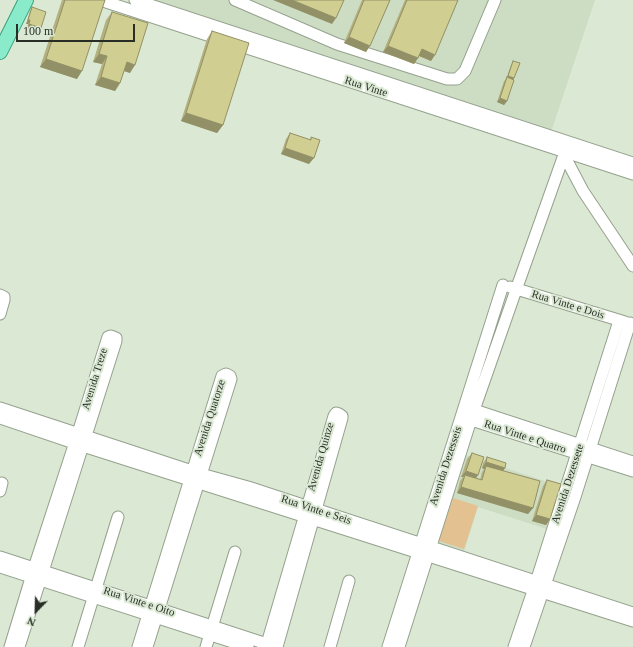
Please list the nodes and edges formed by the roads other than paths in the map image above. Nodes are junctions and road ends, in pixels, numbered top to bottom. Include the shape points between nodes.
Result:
1 (26, 0) edge
2 (100, 0) edge
3 (134, 0) edge
4 (235, 0) edge
5 (495, 0) edge
6 (0, 52) edge
7 (565, 153) junction
8 (633, 163) edge
9 (633, 174) edge
10 (633, 266) edge
11 (523, 272) junction
12 (503, 285) junction
13 (516, 290) junction
14 (0, 295) edge
15 (0, 314) edge
16 (627, 323) edge
17 (0, 408) edge
18 (468, 414) junction
19 (0, 418) edge
20 (210, 431) dead end
21 (81, 440) junction
22 (584, 451) junction
23 (633, 462) edge
24 (633, 471) edge
25 (196, 477) junction
26 (310, 513) junction
27 (118, 517) dead end
28 (424, 550) junction
29 (235, 552) dead end
30 (0, 557) edge
31 (0, 567) edge
32 (37, 574) junction
33 (349, 581) dead end
34 (540, 587) junction
35 (95, 593) junction
36 (154, 612) junction
37 (633, 613) edge
38 (633, 621) edge
39 (211, 630) junction
40 (273, 646) edge
41 (10, 647) edge
42 (19, 647) edge
43 (78, 647) edge
44 (138, 647) edge
45 (147, 647) edge
46 (206, 647) edge
47 (248, 647) edge
48 (330, 647) edge
49 (388, 647) edge
50 (399, 647) edge
51 (514, 647) edge
52 (524, 647) edge

1 - 6 main road
2 - 7 street, Rua Vinte
3 - 8 street, Rua Vinte
4 - 5 street via 337,44 447,79 456,79 465,71
7 - 9 street, Rua Vinte
7 - 10 street via 583,191
7 - 11 street, Avenida Dezesseis
11 - 12 street
11 - 13 street, Avenida Dezesseis
12 - 13 street, Rua Vinte e Dois
12 - 18 street, Avenida Dezesseis
13 - 16 street, Rua Vinte e Dois
13 - 18 street, Avenida Dezesseis
14 - 15 street via 4,300
16 - 22 street, Avenida Dezessete
17 - 21 street, Rua Vinte e Seis
18 - 22 street, Rua Vinte e Quatro
18 - 28 street, Avenida Dezesseis
19 - 21 street, Rua Vinte e Seis
20 - 25 street, Avenida Quatorze
21 - 21 street, Avenida Treze via 116,341 113,336 108,337
21 - 25 street, Rua Vinte e Seis
21 - 32 street, Avenida Treze
22 - 23 street, Rua Vinte e Quatro
22 - 24 street, Rua Vinte e Quatro
22 - 34 street, Avenida Dezessete
25 - 26 street, Rua Vinte e Seis
25 - 36 street, Avenida Quatorze
26 - 26 street, Avenida Quinze via 342,418 336,413 334,416
26 - 28 street, Rua Vinte e Seis
26 - 40 street, Avenida Quinze
27 - 35 street
28 - 34 street, Rua Vinte e Seis
28 - 49 street, Avenida Dezesseis
28 - 50 street, Avenida Dezesseis
29 - 39 street
30 - 32 street, Rua Vinte e Oito
31 - 32 street, Rua Vinte e Oito
32 - 35 street, Rua Vinte e Oito
32 - 41 street, Avenida Treze
32 - 42 street, Avenida Treze
33 - 48 street
34 - 37 street, Rua Vinte e Seis
34 - 38 street, Rua Vinte e Seis
34 - 51 street, Avenida Dezessete
34 - 52 street, Avenida Dezessete
35 - 36 street, Rua Vinte e Oito
35 - 43 street
36 - 39 street, Rua Vinte e Oito
36 - 44 street, Avenida Quatorze
36 - 45 street, Avenida Quatorze
39 - 40 street, Rua Vinte e Oito
39 - 46 street
39 - 47 street, Rua Vinte e Oito

